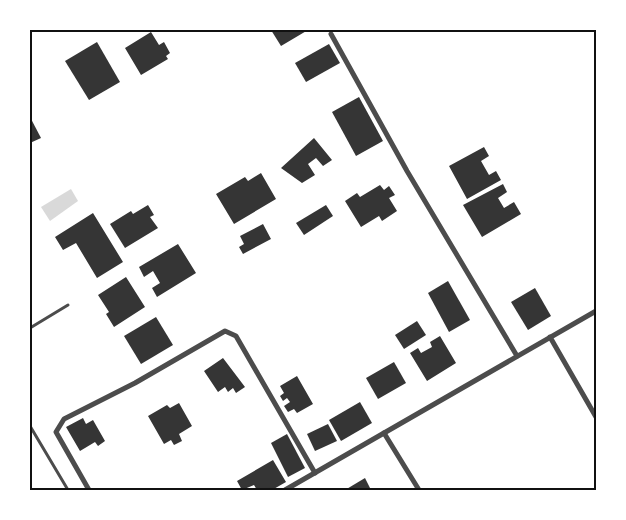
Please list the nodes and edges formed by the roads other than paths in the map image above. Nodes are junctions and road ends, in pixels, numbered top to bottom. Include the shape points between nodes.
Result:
1 (331, 34) dead end
2 (68, 305) dead end
3 (596, 311) edge
4 (30, 328) edge
5 (550, 337) junction
6 (517, 356) junction
7 (596, 418) edge
8 (30, 426) edge
9 (384, 433) junction
10 (315, 473) junction
11 (68, 490) edge
12 (89, 490) edge
13 (286, 490) edge
14 (419, 490) edge

1 - 6 street via 407,171
2 - 4 lane
3 - 5 street
5 - 6 street
5 - 7 street
6 - 9 street
8 - 11 lane
9 - 10 street
9 - 14 street
10 - 12 street via 236,336 225,331 64,419 56,432
10 - 13 street

